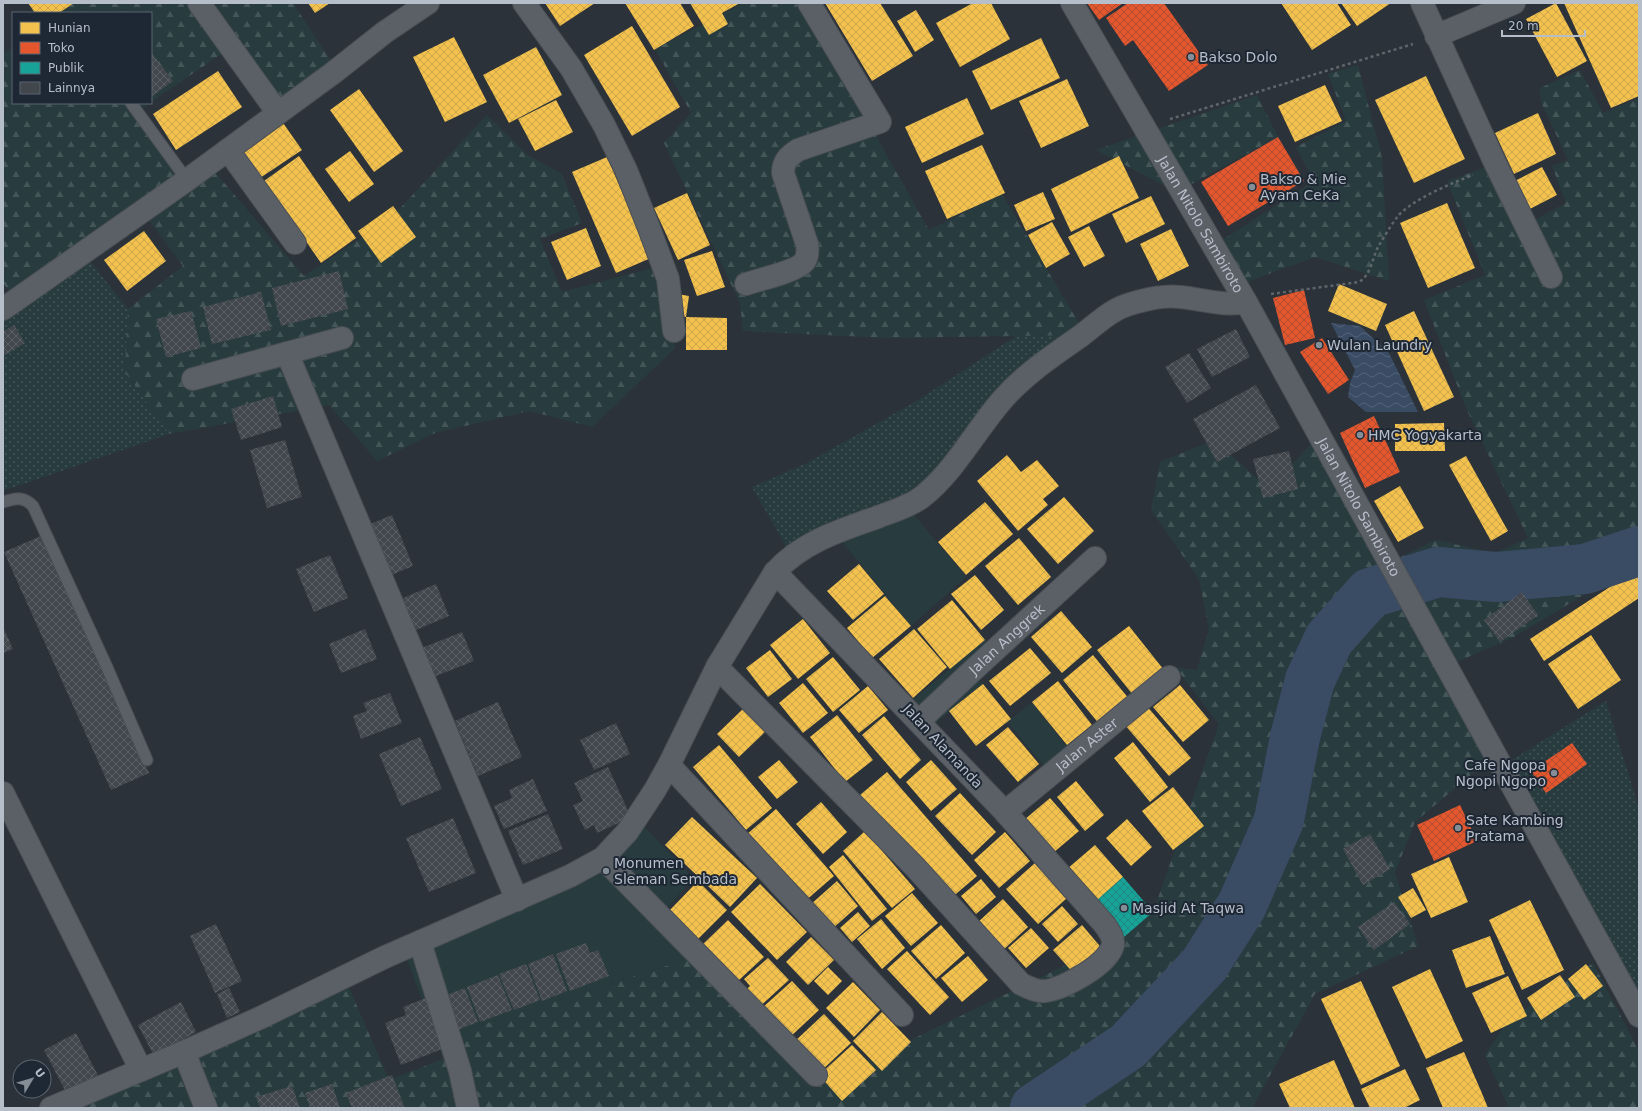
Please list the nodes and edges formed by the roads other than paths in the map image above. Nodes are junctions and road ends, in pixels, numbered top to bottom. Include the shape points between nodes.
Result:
1 (199, 3) edge
2 (428, 3) edge
3 (524, 3) edge
4 (809, 3) edge
5 (1072, 3) edge
6 (1422, 3) edge
7 (1514, 3) edge
8 (1436, 36) junction
9 (132, 104) edge
10 (278, 113) junction
11 (228, 150) junction
12 (187, 180) junction
13 (295, 243) dead end
14 (1551, 276) dead end
15 (746, 284) dead end
16 (1246, 302) junction
17 (3, 309) edge
18 (674, 331) dead end
19 (342, 338) dead end
20 (287, 353) junction
21 (193, 379) dead end
22 (3, 502) edge
23 (1095, 558) dead end
24 (775, 572) junction
25 (717, 667) junction
26 (1169, 677) dead end
27 (920, 722) junction
28 (147, 760) dead end
29 (669, 766) junction
30 (3, 793) edge
31 (1005, 812) junction
32 (603, 858) junction
33 (517, 900) junction
34 (420, 942) junction
35 (902, 1015) dead end
36 (1639, 1016) edge
37 (184, 1052) junction
38 (141, 1070) junction
39 (816, 1075) dead end
40 (51, 1108) edge
41 (206, 1108) edge
42 (468, 1108) edge

1 - 10 street
2 - 10 street via 385,32
3 - 18 street via 571,68 626,170 668,279
4 - 15 street via 880,122 798,150 787,158 783,173 807,244 807,257 801,265 792,269
5 - 16 street, Jalan Nitolo Sambiroto
6 - 8 street
7 - 8 street
8 - 14 street
9 - 12 lane
10 - 11 street
11 - 12 street
11 - 13 street
12 - 17 street
16 - 24 street via 1237,304 1167,296 1136,302 1110,312 1015,387 943,476 921,497 896,511 813,543 790,558
16 - 36 street, Jalan Nitolo Sambiroto
19 - 20 street
20 - 21 street
20 - 33 street
22 - 28 lane via 22,498 33,506
23 - 27 street, Jalan Anggrek via 970,672
24 - 25 street
24 - 27 street, Jalan Alamanda
25 - 29 street
25 - 31 street, Jalan Alamanda via 916,868 1021,984 1044,991 1086,973 1107,955 1113,940 1105,925
26 - 31 street, Jalan Aster
27 - 31 street, Jalan Alamanda
29 - 32 street via 638,816
29 - 35 street
30 - 38 street
32 - 33 street
32 - 39 street
33 - 34 street
34 - 37 street
34 - 42 street via 460,1071
37 - 38 street
37 - 41 street
38 - 40 street

